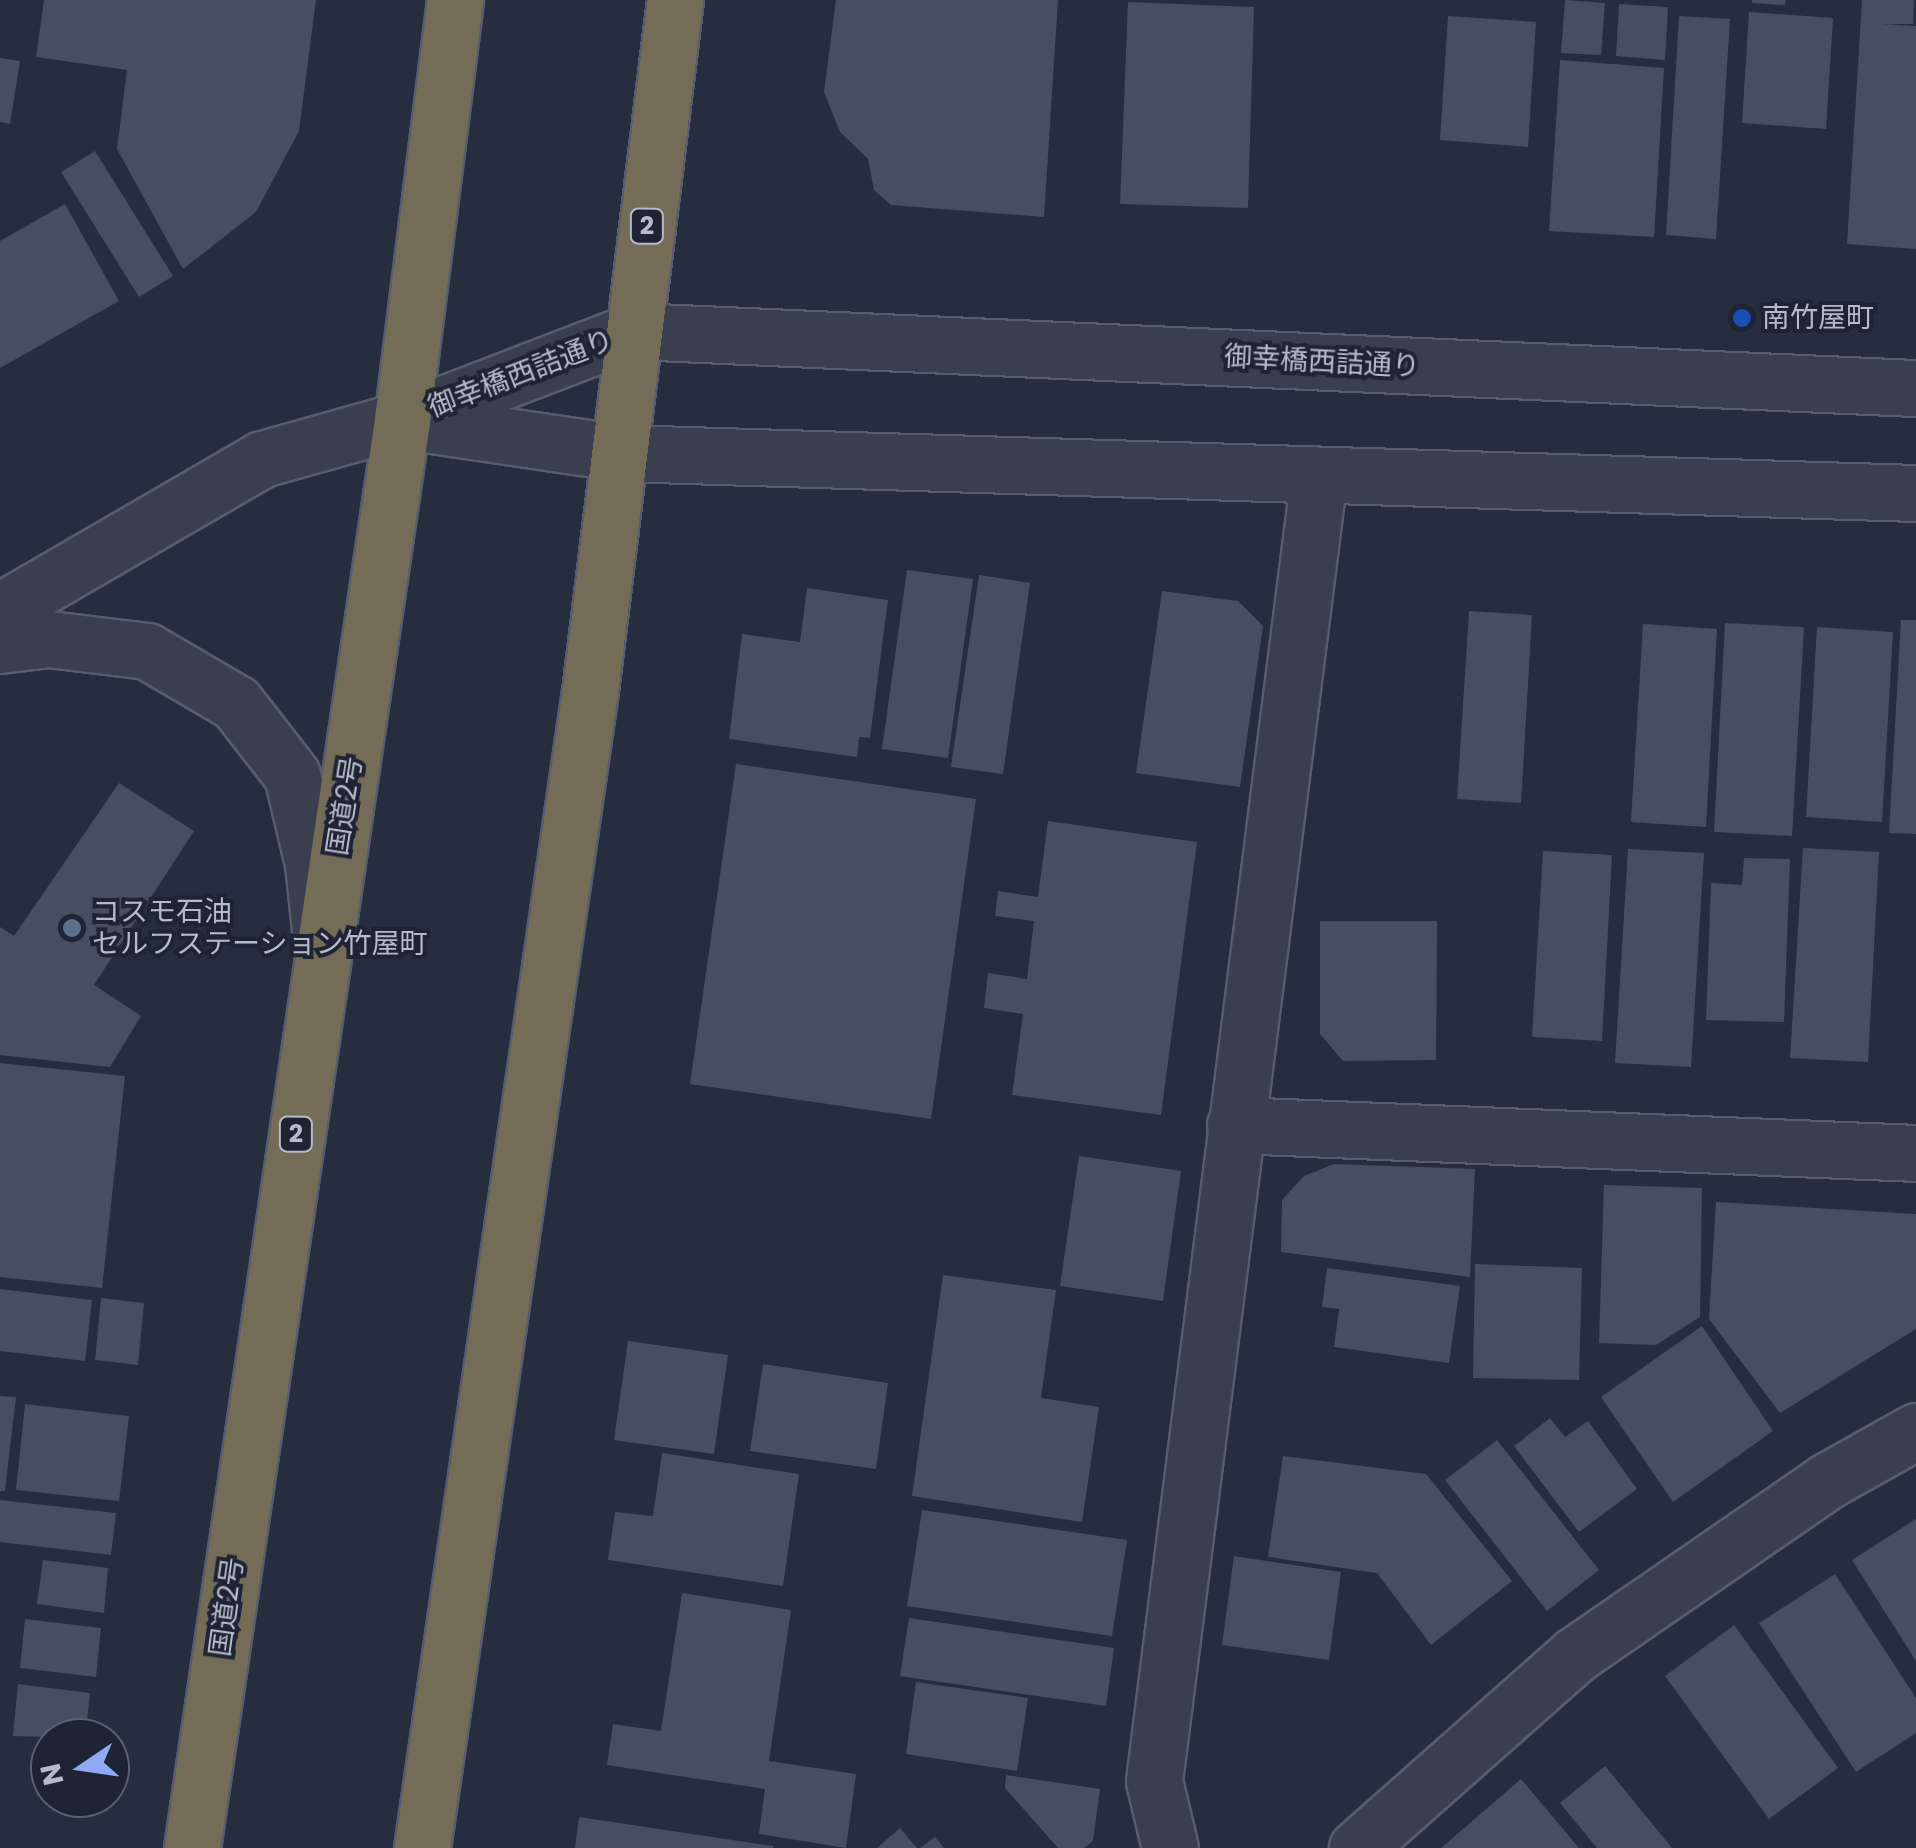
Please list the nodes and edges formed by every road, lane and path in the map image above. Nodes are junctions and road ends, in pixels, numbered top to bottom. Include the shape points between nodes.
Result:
1 (455, 0) edge
2 (675, 0) edge
3 (634, 330) junction
4 (1916, 388) edge
5 (402, 420) junction
6 (622, 453) junction
7 (1319, 474) junction
8 (1916, 492) edge
9 (0, 610) edge
10 (0, 644) edge
11 (322, 957) junction
12 (1235, 1125) junction
13 (1916, 1153) edge
14 (1916, 1431) edge
15 (192, 1848) edge
16 (422, 1848) edge
17 (1170, 1848) edge
18 (1357, 1848) edge

1 - 5 highway, 国道2号 / 2
2 - 3 highway, 2
3 - 4 street, 御幸橋西詰通り
3 - 5 street, 御幸橋西詰通り
3 - 6 highway, 2
5 - 6 street, 御幸橋西詰通り
5 - 9 street via 262,459
5 - 11 highway, 国道2号 / 2
6 - 7 street, 御幸橋西詰通り
6 - 16 highway, 2
7 - 8 street, 御幸橋西詰通り
7 - 12 street
10 - 11 street via 49,639 147,652 236,703 292,774 313,864
11 - 15 highway, 国道2号 / 2
12 - 13 street
12 - 17 street via 1154,1782
14 - 18 street via 1827,1481 1575,1655

